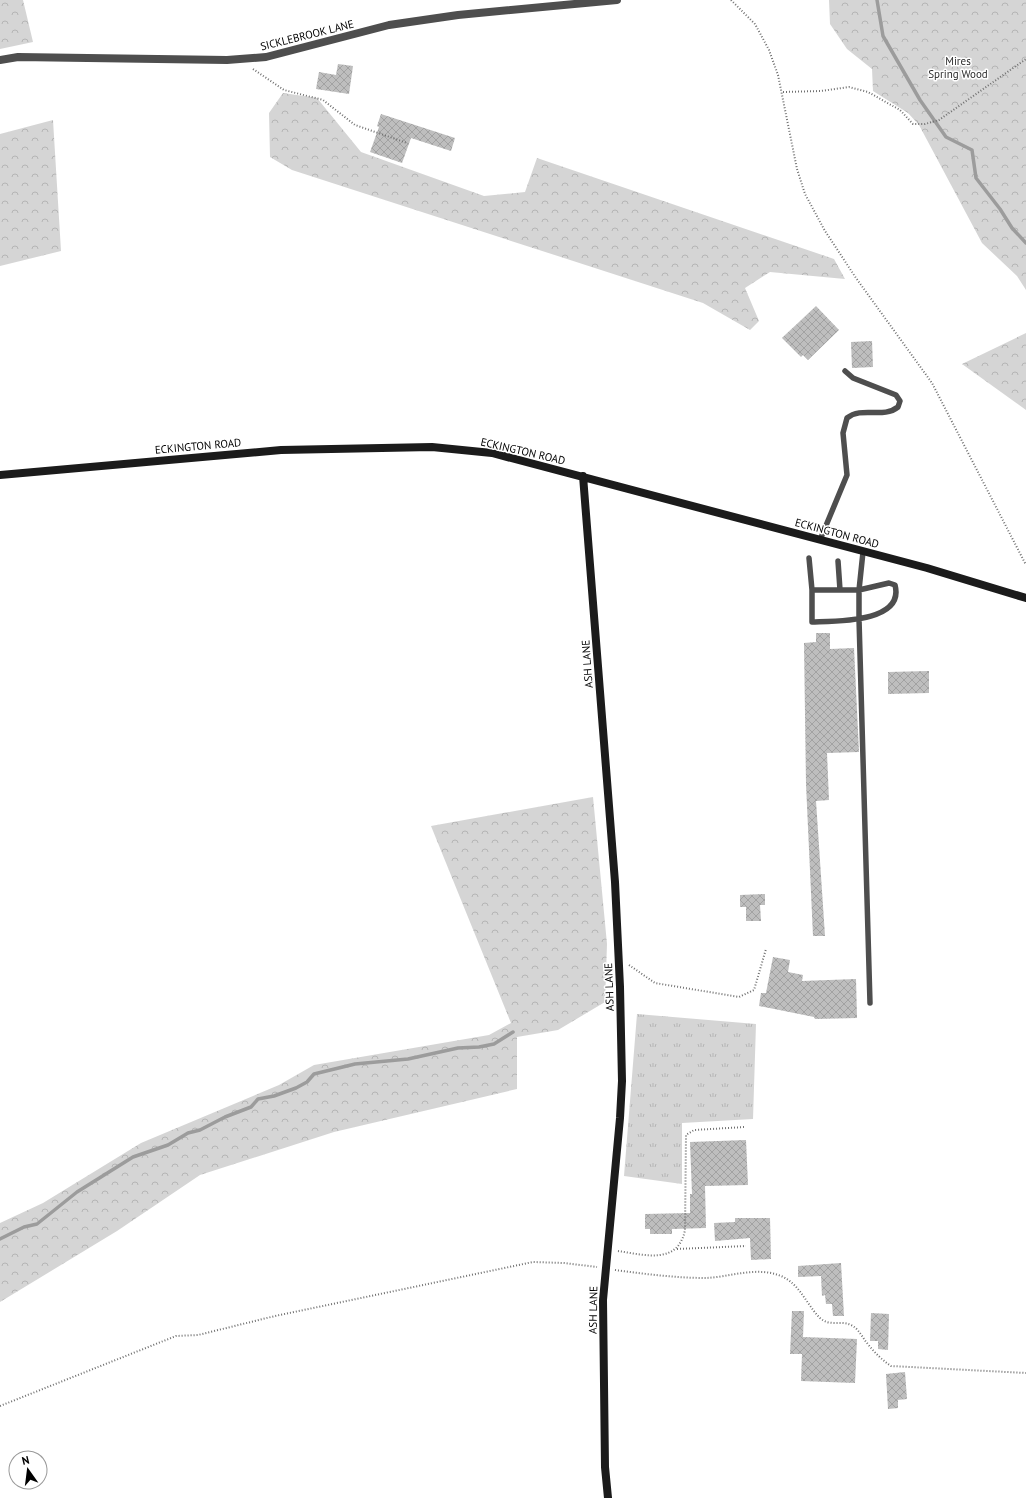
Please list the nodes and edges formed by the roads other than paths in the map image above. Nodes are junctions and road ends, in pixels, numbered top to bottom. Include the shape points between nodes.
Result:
1 (617, 0) edge
2 (0, 60) edge
3 (845, 370) dead end
4 (0, 475) edge
5 (583, 476) junction
6 (820, 540) junction
7 (864, 552) junction
8 (809, 558) dead end
9 (838, 561) dead end
10 (812, 590) junction
11 (840, 590) junction
12 (859, 590) junction
13 (1026, 598) edge
14 (859, 619) junction
15 (870, 1003) dead end
16 (608, 1498) edge

1 - 2 street, SICKLEBROOK LANE via 418,20 389,25 266,57 238,60 18,57
3 - 6 lane via 853,378 896,395 900,400 898,406 887,413 863,411 847,418 843,433 847,475
4 - 5 main road, ECKINGTON ROAD via 281,450 432,447 492,452
5 - 6 main road, ECKINGTON ROAD
5 - 16 main road, ASH LANE via 620,959 622,1081 603,1300 604,1467
6 - 7 main road, ECKINGTON ROAD
7 - 12 lane
7 - 13 main road, ECKINGTON ROAD
8 - 10 lane
9 - 11 lane
10 - 11 lane
10 - 14 lane via 812,622
11 - 12 lane
12 - 14 lane
12 - 14 lane via 889,583 895,585 896,590 895,598 887,608
14 - 15 lane

